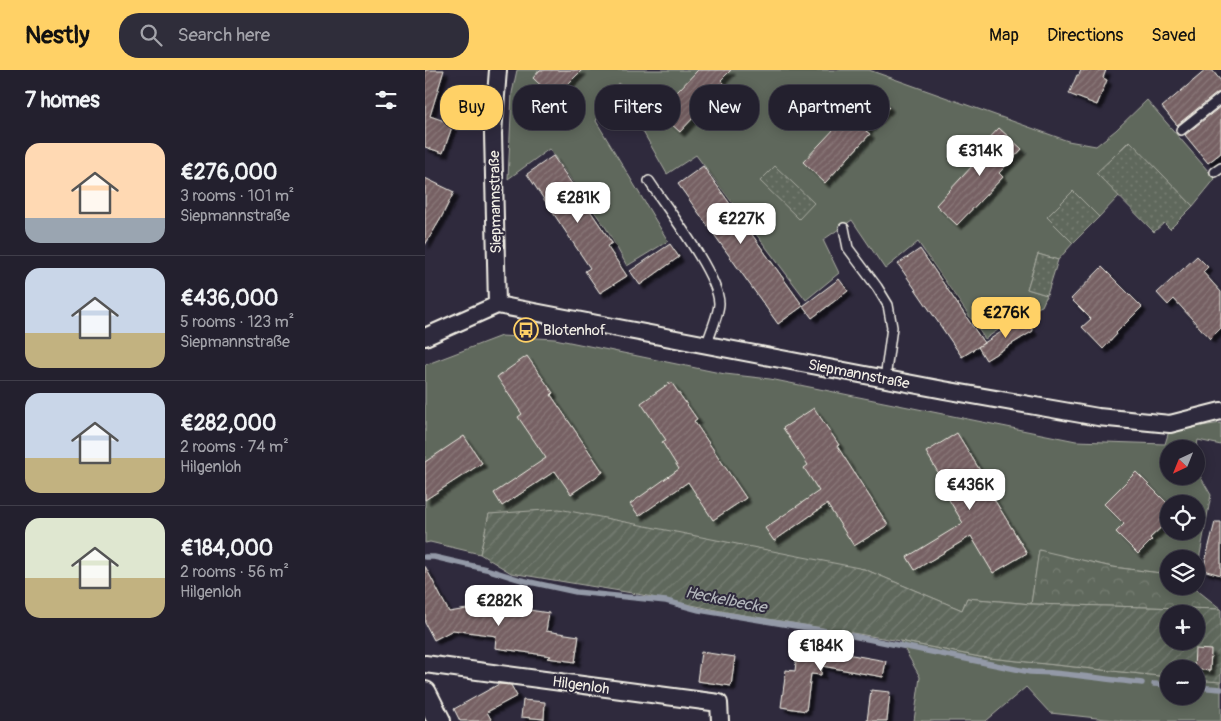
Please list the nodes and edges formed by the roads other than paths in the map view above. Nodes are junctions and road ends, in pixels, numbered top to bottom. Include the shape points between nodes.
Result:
1 (498, 70) edge
2 (1221, 98) edge
3 (1181, 130) dead end
4 (649, 181) dead end
5 (844, 228) dead end
6 (497, 305) junction
7 (425, 337) edge
8 (707, 344) junction
9 (885, 379) junction
10 (1221, 411) edge
11 (425, 664) edge
12 (425, 693) edge
13 (439, 721) edge
14 (721, 721) edge

1 - 6 street, Siepmannstraße via 493,133
2 - 3 lane
4 - 8 lane via 703,261 715,288 719,304
5 - 9 lane via 848,248 888,305 892,327
6 - 7 street
6 - 8 street, Siepmannstraße
8 - 9 street, Siepmannstraße
9 - 10 street, Siepmannstraße via 1091,416 1170,424
11 - 14 street, Hilgenloh via 719,703
12 - 13 main road

